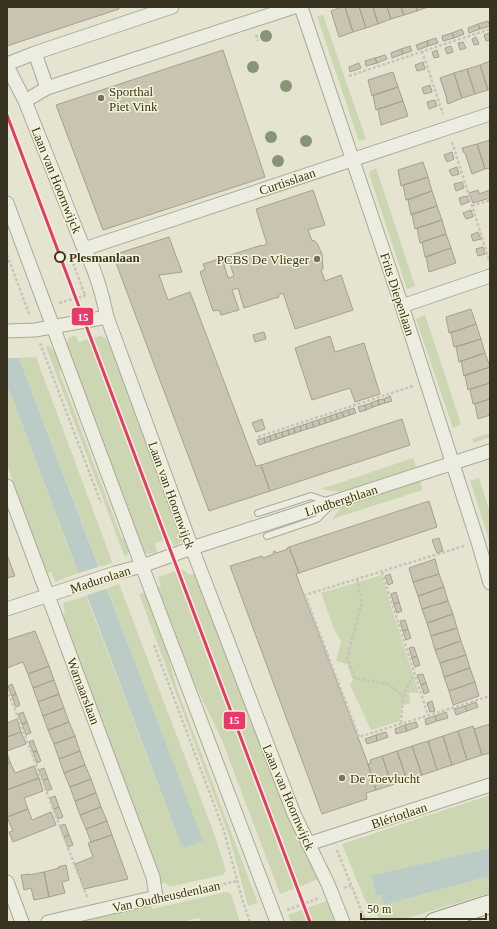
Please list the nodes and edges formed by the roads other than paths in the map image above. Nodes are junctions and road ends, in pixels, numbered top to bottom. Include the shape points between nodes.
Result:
1 (172, 7) edge
2 (294, 7) edge
3 (301, 7) edge
4 (35, 53) junction
5 (7, 65) edge
6 (47, 88) junction
7 (26, 101) junction
8 (490, 114) edge
9 (353, 159) junction
10 (7, 203) edge
11 (84, 249) junction
12 (490, 276) edge
13 (402, 306) junction
14 (107, 317) junction
15 (54, 327) junction
16 (7, 331) edge
17 (490, 451) edge
18 (453, 464) junction
19 (7, 486) edge
20 (332, 503) junction
21 (258, 513) dead end
22 (267, 536) dead end
23 (192, 548) junction
24 (142, 566) junction
25 (490, 583) edge
26 (48, 596) junction
27 (7, 610) edge
28 (490, 785) edge
29 (308, 844) junction
30 (7, 882) edge
31 (156, 897) joint
32 (490, 904) edge
33 (276, 918) edge
34 (22, 922) edge
35 (48, 922) edge
36 (343, 922) edge
37 (434, 922) edge

1 - 4 street
2 - 6 street
3 - 9 street, Frits Diepenlaan
4 - 5 street
4 - 6 street
5 - 7 street, Laan van Hoornwijck
6 - 7 street
7 - 11 street, Laan van Hoornwijck
8 - 9 street, Curtisslaan
9 - 11 street, Curtisslaan
9 - 13 street, Frits Diepenlaan
10 - 15 street
11 - 14 street, Laan van Hoornwijck via 92,263
12 - 13 street
13 - 18 street, Frits Diepenlaan
14 - 15 street
14 - 23 street, Laan van Hoornwijck
15 - 16 street
15 - 24 street
17 - 18 street, Lindberghlaan
18 - 20 street, Lindberghlaan
18 - 25 street, Frits Diepenlaan
19 - 26 street, Warnaarslaan
20 - 21 lane via 311,496
20 - 22 lane via 318,519
20 - 23 street, Lindberghlaan
23 - 24 street, Madurolaan
23 - 29 street, Laan van Hoornwijck via 294,814
24 - 26 street, Madurolaan
24 - 33 street
26 - 27 street, Madurolaan
26 - 31 street, Warnaarslaan via 153,877
28 - 29 street, Blériotlaan
29 - 36 street, Laan van Hoornwijck
30 - 34 street
31 - 35 street, Van Oudheusdenlaan
32 - 37 main road

